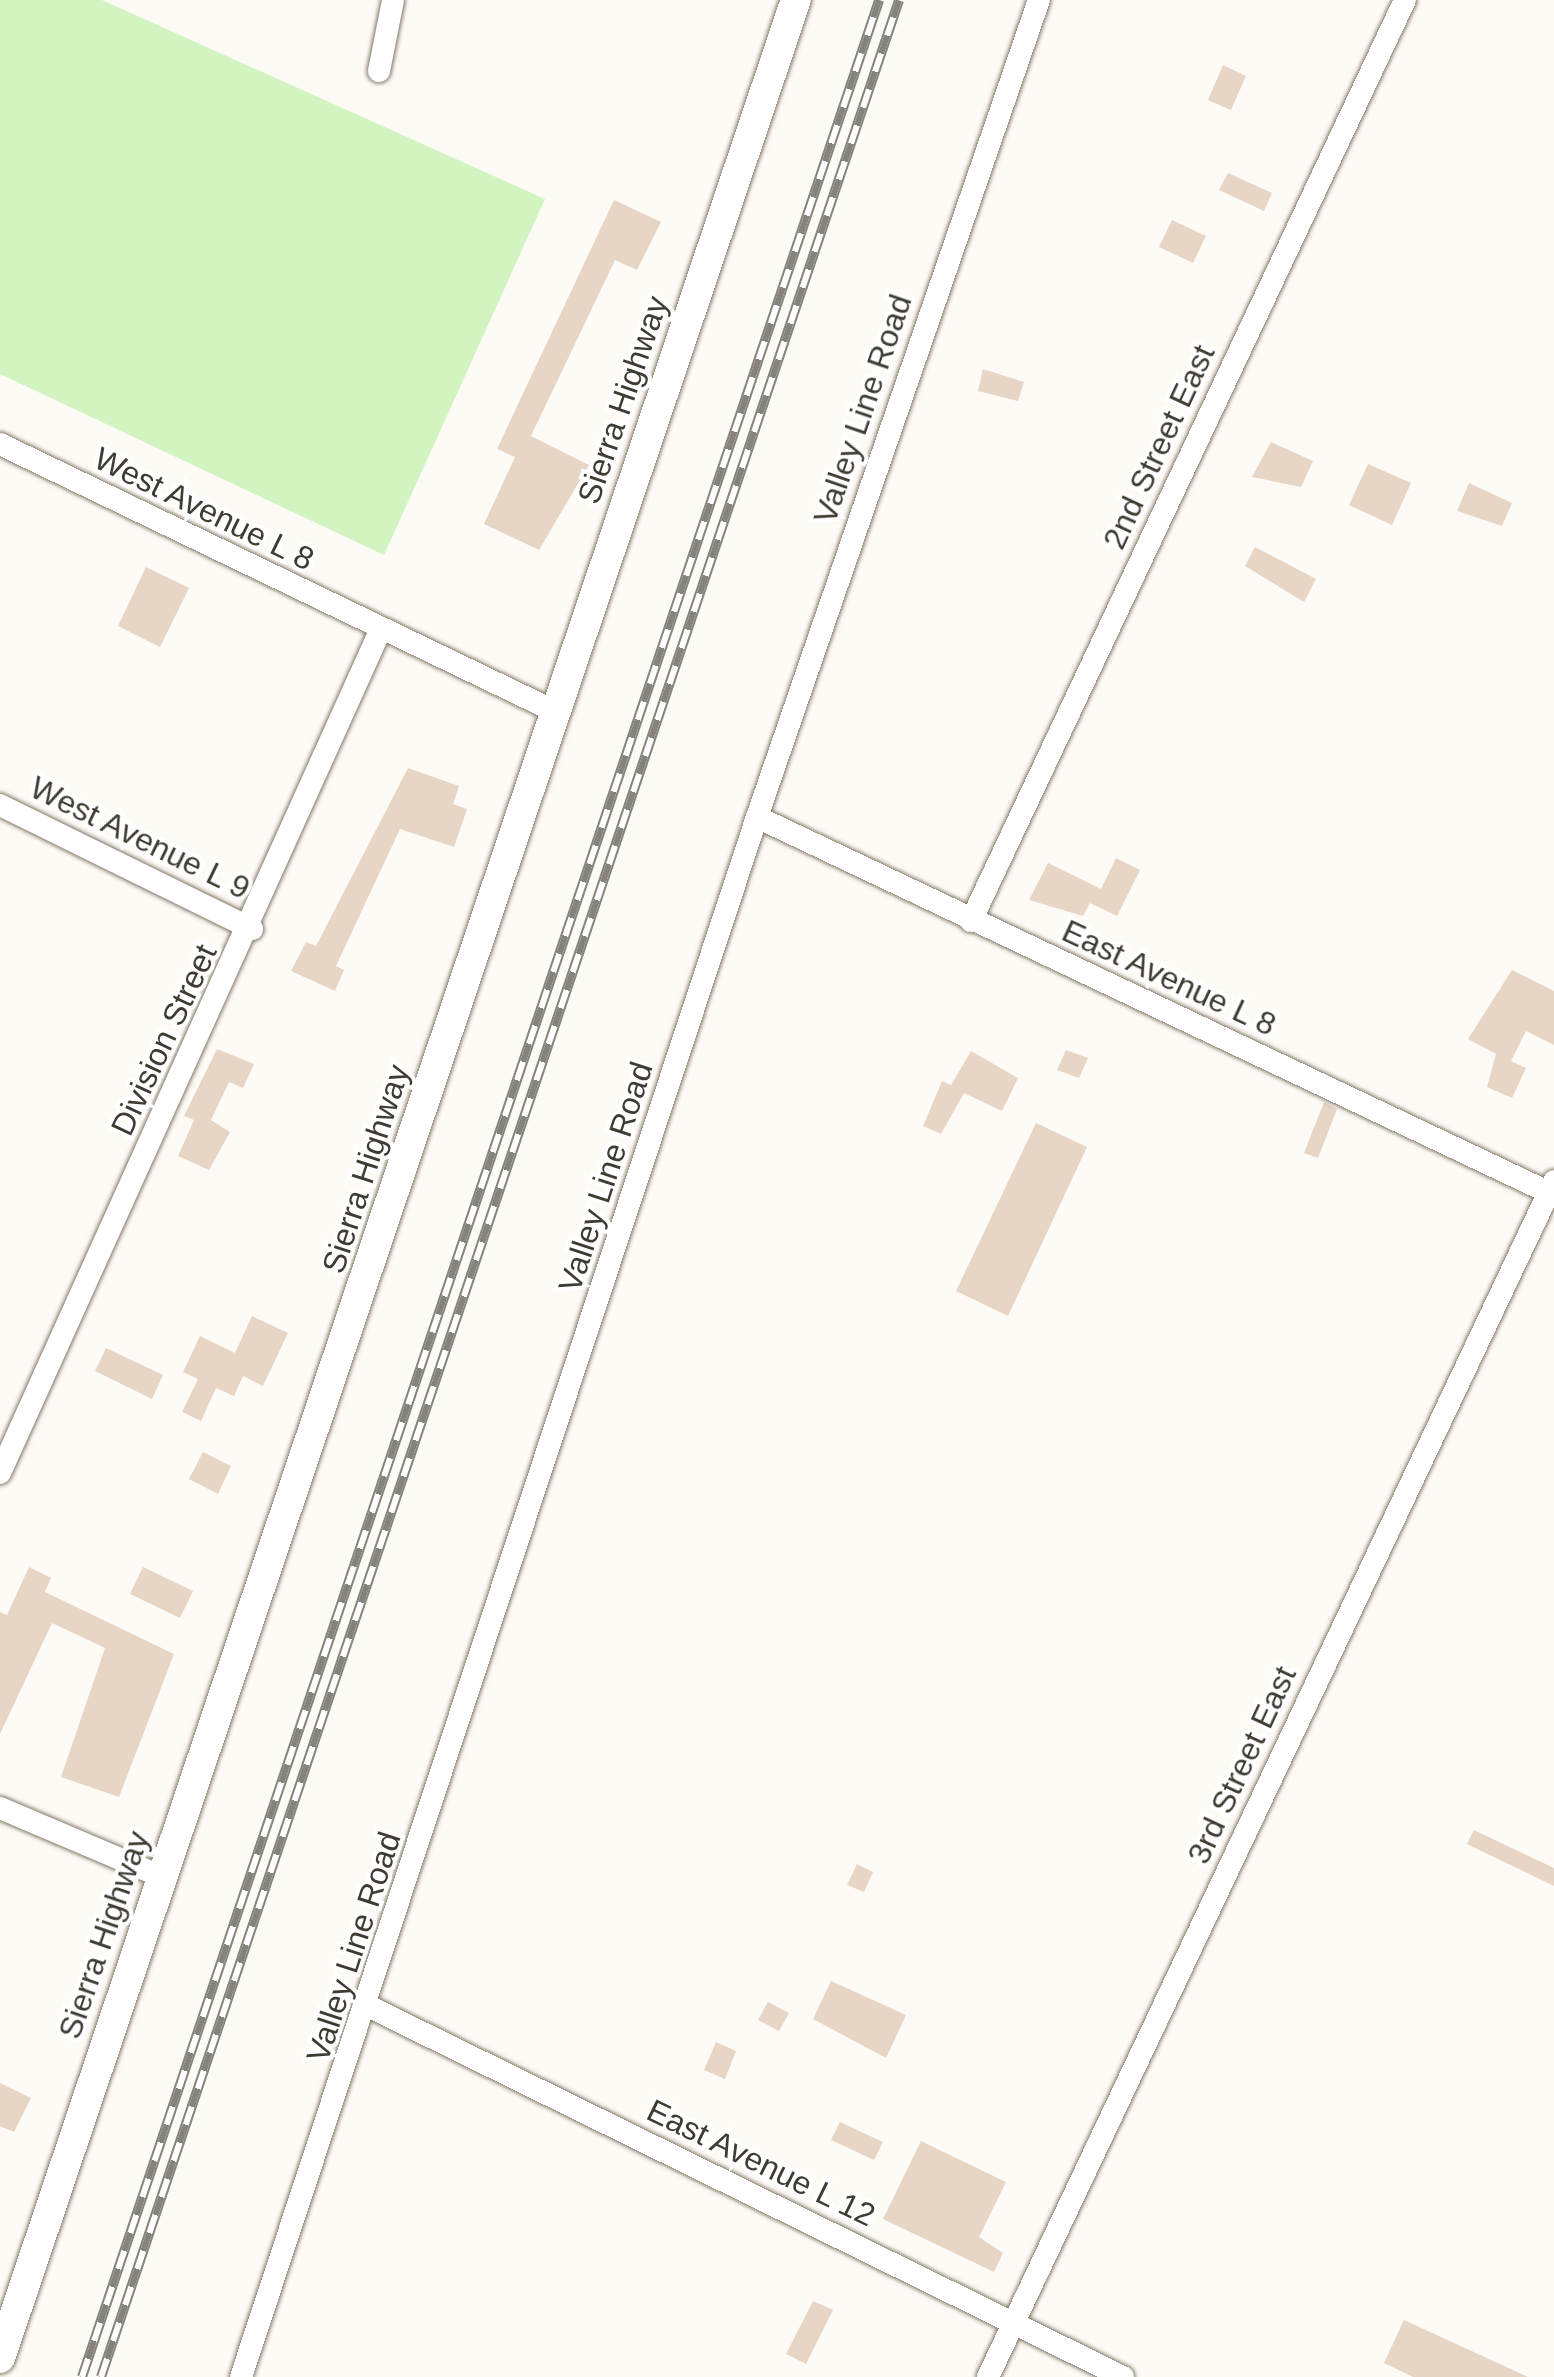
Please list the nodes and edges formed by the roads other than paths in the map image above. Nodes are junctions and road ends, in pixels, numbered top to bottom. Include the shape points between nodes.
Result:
1 (393, 0) edge
2 (796, 0) edge
3 (1039, 0) edge
4 (1404, 0) edge
5 (379, 72) dead end
6 (0, 444) edge
7 (380, 631) junction
8 (554, 711) junction
9 (0, 805) edge
10 (757, 817) junction
11 (971, 921) junction
12 (252, 928) junction
13 (1552, 1190) edge
14 (0, 1473) edge
15 (0, 1808) edge
16 (160, 1876) junction
17 (370, 2006) junction
18 (1013, 2324) junction
19 (0, 2358) edge
20 (241, 2377) edge
21 (988, 2377) edge
22 (1123, 2377) edge

1 - 5 street
2 - 8 main road, Sierra Highway
3 - 10 street, Valley Line Road
4 - 11 street, 2nd Street East
6 - 7 street, West Avenue L 8
7 - 8 street
7 - 12 street, Division Street
8 - 16 main road, Sierra Highway
9 - 12 street, West Avenue L 9
10 - 11 street, East Avenue L 8
10 - 17 street, Valley Line Road
11 - 13 street, East Avenue L 8
12 - 14 street, Division Street
13 - 18 street, 3rd Street East
15 - 16 street
16 - 19 main road, Sierra Highway
17 - 18 street, East Avenue L 12
17 - 20 street, Valley Line Road
18 - 21 street, 3rd Street East
18 - 22 street, East Avenue L 12

